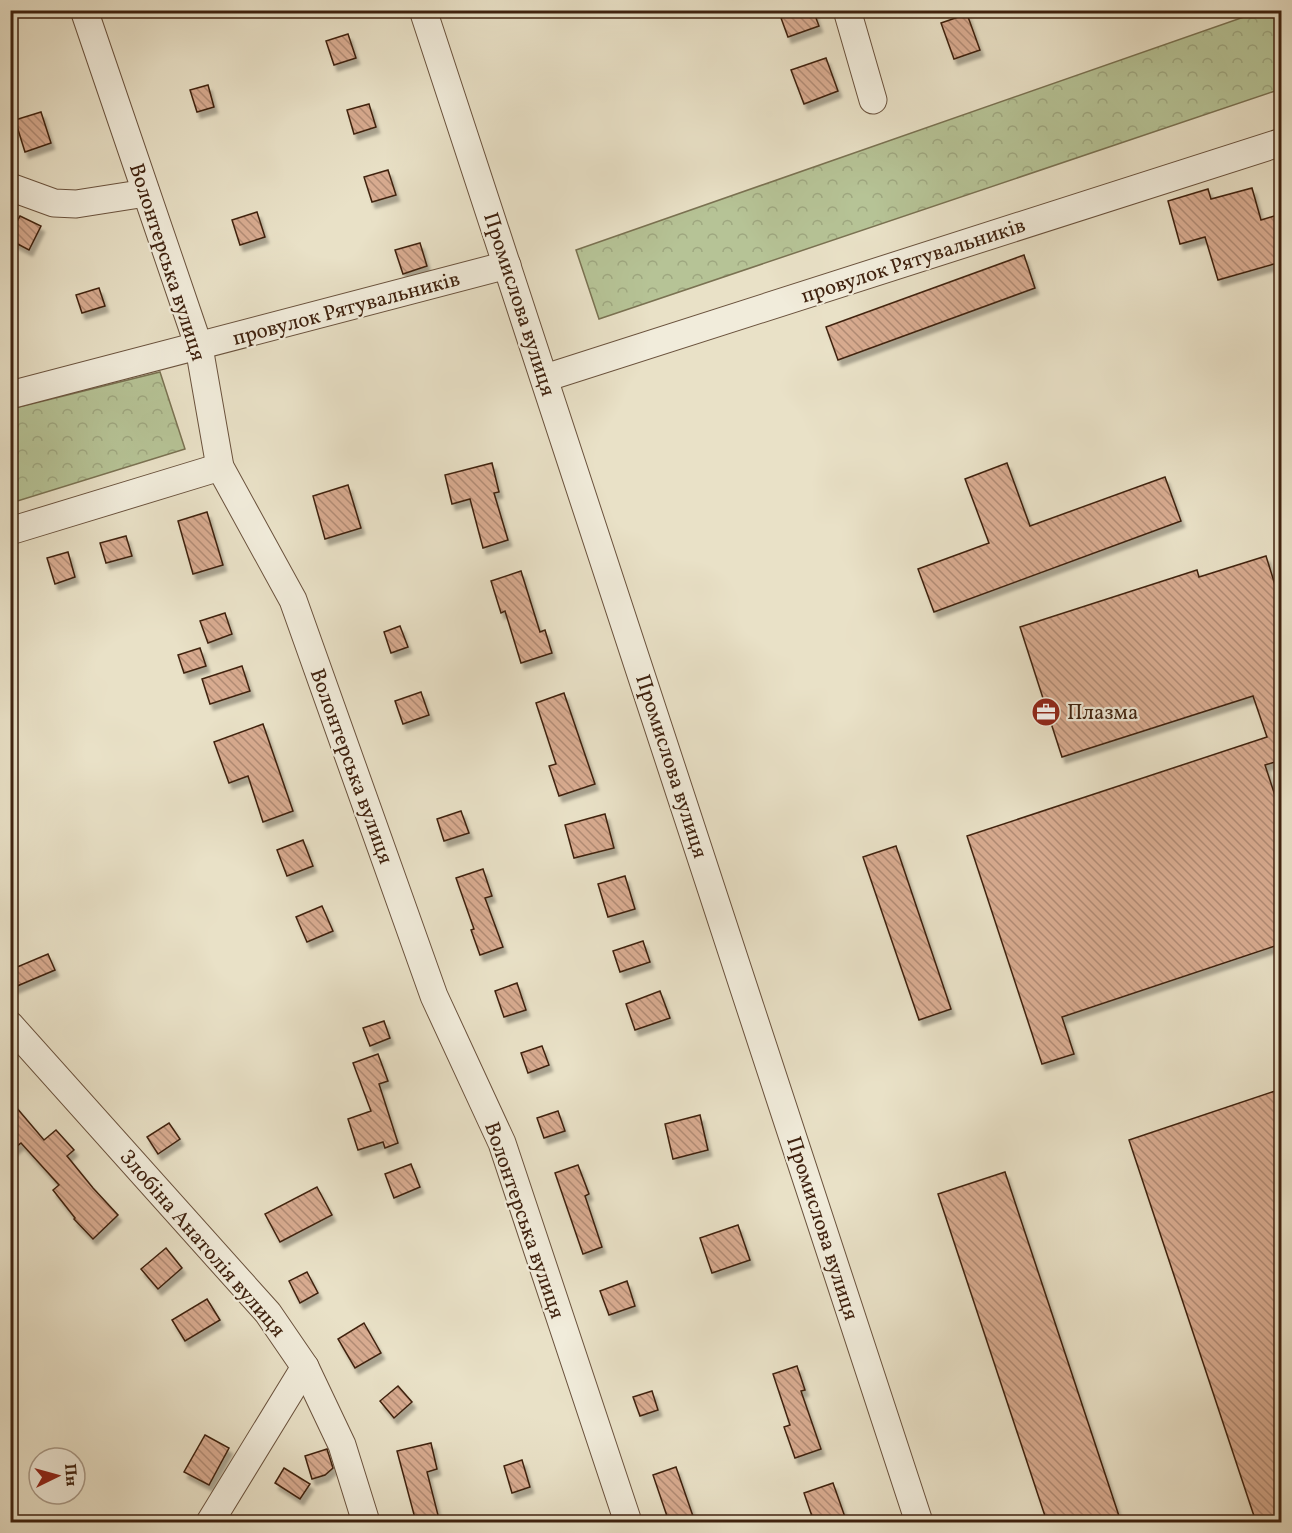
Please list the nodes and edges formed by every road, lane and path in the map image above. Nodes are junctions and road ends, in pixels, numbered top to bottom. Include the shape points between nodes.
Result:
1 (84, 10) edge
2 (423, 10) edge
3 (847, 10) edge
4 (873, 100) dead end
5 (1281, 142) edge
6 (10, 187) edge
7 (146, 193) junction
8 (507, 265) junction
9 (199, 347) junction
10 (545, 378) junction
11 (10, 395) edge
12 (220, 467) junction
13 (10, 531) edge
14 (10, 1024) edge
15 (305, 1367) junction
16 (210, 1522) edge
17 (366, 1522) edge
18 (628, 1522) edge
19 (918, 1522) edge

1 - 7 street, Волонтерська вулиця
2 - 8 street, Промислова вулиця
3 - 4 street
5 - 10 street, провулок Рятувальників
6 - 7 street via 54,203 76,204
7 - 9 street, Волонтерська вулиця
8 - 9 street, провулок Рятувальників
8 - 10 street, Промислова вулиця
9 - 11 street, провулок Рятувальників
9 - 12 street, Волонтерська вулиця
10 - 19 street, Промислова вулиця
12 - 13 street
12 - 18 street, Волонтерська вулиця via 293,600 434,996 502,1143
14 - 15 street, Злобіна Анатолія вулиця via 268,1313
15 - 16 street
15 - 17 street, Злобіна Анатолія вулиця via 342,1445

